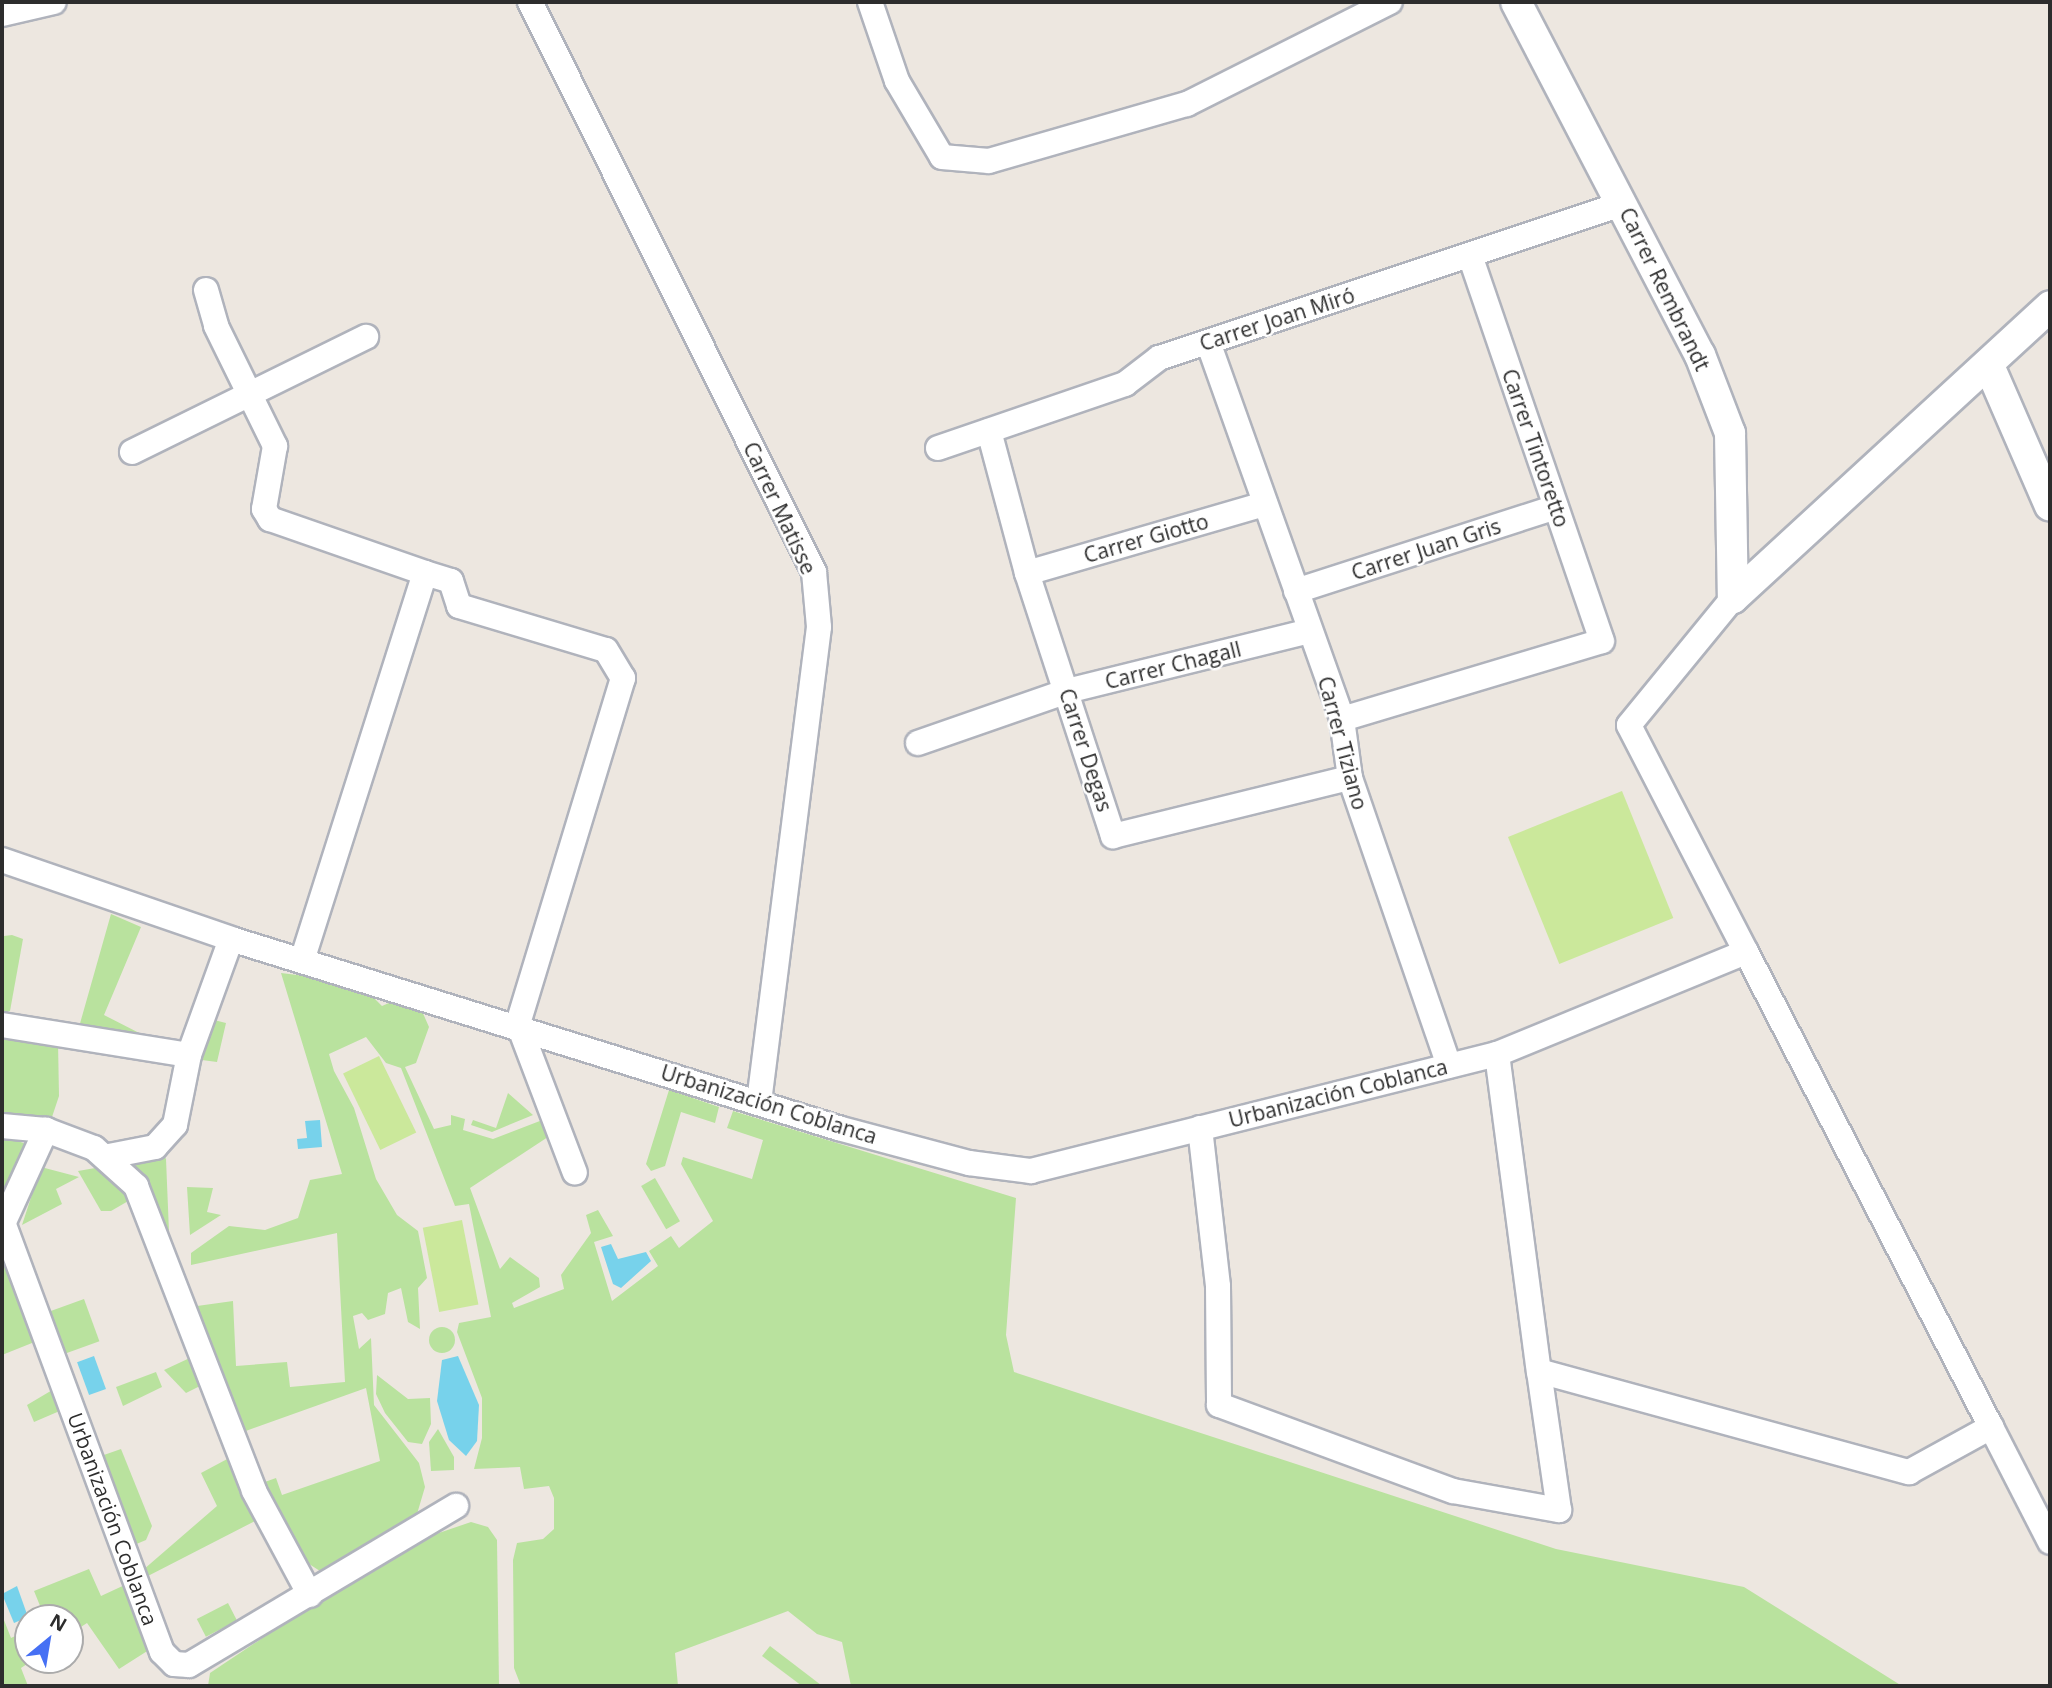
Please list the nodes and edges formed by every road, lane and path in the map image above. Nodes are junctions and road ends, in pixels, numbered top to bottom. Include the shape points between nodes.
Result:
1 (54, 2) edge
2 (530, 2) edge
3 (870, 2) edge
4 (1390, 2) edge
5 (1516, 2) edge
6 (2, 14) edge
7 (1623, 204) junction
8 (1470, 255) junction
9 (206, 290) dead end
10 (2050, 306) edge
11 (366, 337) dead end
12 (1208, 342) junction
13 (1990, 368) junction
14 (250, 396) junction
15 (989, 431) junction
16 (938, 449) dead end
17 (132, 452) dead end
18 (1265, 504) junction
19 (2050, 506) edge
20 (1556, 507) junction
21 (425, 572) junction
22 (1027, 573) junction
23 (1296, 591) junction
24 (1734, 598) junction
25 (1310, 631) junction
26 (1067, 691) junction
27 (1342, 719) junction
28 (918, 743) dead end
29 (1350, 778) junction
30 (2, 860) edge
31 (231, 939) junction
32 (1746, 952) junction
33 (302, 960) junction
34 (518, 1023) junction
35 (2, 1025) edge
36 (1497, 1054) junction
37 (189, 1055) junction
38 (1450, 1065) junction
39 (758, 1102) junction
40 (2, 1126) edge
41 (1199, 1128) junction
42 (46, 1130) junction
43 (109, 1156) junction
44 (575, 1173) dead end
45 (3, 1226) edge
46 (1539, 1371) junction
47 (1991, 1427) junction
48 (456, 1506) dead end
49 (2050, 1542) edge
50 (310, 1595) junction

1 - 6 street
2 - 39 street, Carrer Matisse via 814,572 819,627
3 - 4 street via 897,81 942,157 989,161 1187,104
5 - 7 street, Carrer Rembrandt
7 - 8 street, Carrer Joan Miró
7 - 24 street, Carrer Rembrandt via 1700,355 1730,433
8 - 12 street, Carrer Joan Miró
8 - 20 street, Carrer Tintoretto
9 - 14 street
10 - 13 street
11 - 14 street
12 - 15 street, Carrer Joan Miró via 1159,358 1125,384
12 - 18 street, Carrer Tiziano
13 - 19 street
13 - 24 street
14 - 17 street
14 - 21 street via 275,446 264,509 270,519
15 - 16 street, Carrer Joan Miró
15 - 22 street, Carrer Degas
18 - 22 street, Carrer Giotto
18 - 23 street, Carrer Tiziano
20 - 23 street, Carrer Juan Gris
20 - 27 street, Carrer Tintoretto via 1602,641
21 - 33 street
21 - 34 street via 451,582 459,606 606,650 623,678
22 - 26 street, Carrer Degas
23 - 25 street, Carrer Tiziano
24 - 32 street via 1629,725
25 - 26 street, Carrer Chagall
25 - 27 street, Carrer Tiziano
26 - 28 street, Carrer Chagall
26 - 29 street, Carrer Degas via 1113,836
27 - 29 street, Carrer Tiziano
29 - 38 street, Carrer Tiziano
30 - 31 street, Urbanización Coblanca
31 - 33 street, Urbanización Coblanca
31 - 37 street
32 - 36 street, Urbanización Coblanca
32 - 47 street
33 - 34 street, Urbanización Coblanca
34 - 39 street, Urbanización Coblanca
34 - 44 street
35 - 37 street
36 - 38 street, Urbanización Coblanca
36 - 46 street
37 - 43 street via 175,1125 155,1147
38 - 41 street, Urbanización Coblanca
39 - 41 street, Urbanización Coblanca via 969,1163 1031,1171
40 - 42 street
41 - 46 street via 1218,1286 1219,1405 1453,1491 1559,1510
42 - 43 street
42 - 45 street, Urbanización Coblanca
43 - 50 street via 136,1186 254,1490
45 - 50 street, Urbanización Coblanca via 162,1652 174,1664 188,1665
46 - 47 street via 1909,1472
47 - 49 street
48 - 50 street, Urbanización Coblanca

